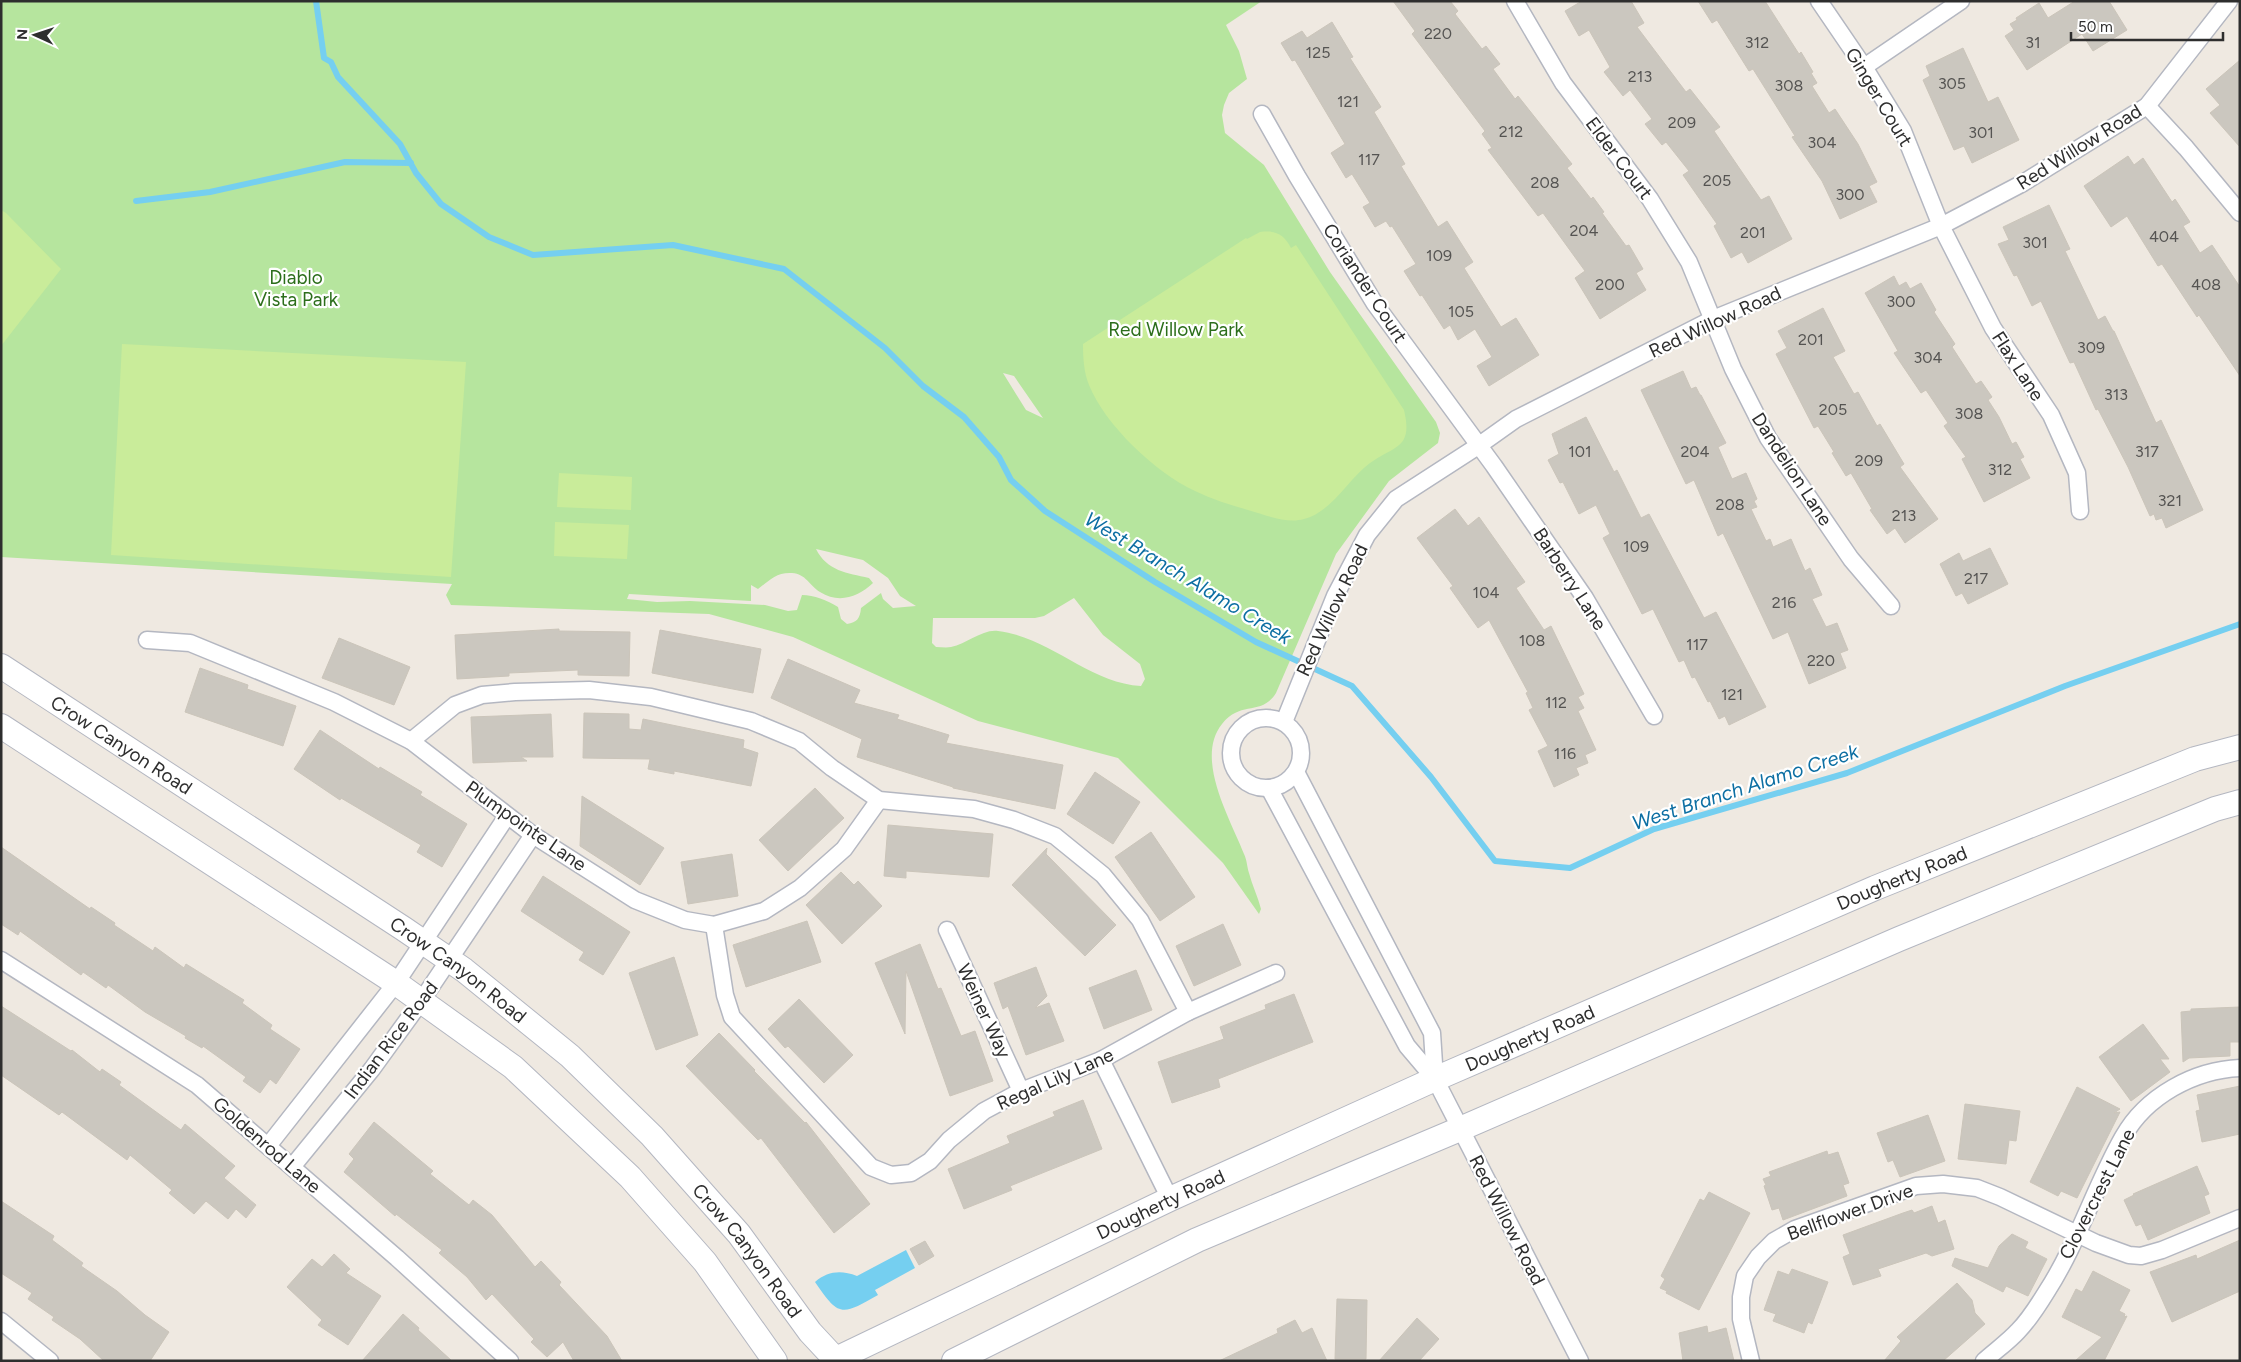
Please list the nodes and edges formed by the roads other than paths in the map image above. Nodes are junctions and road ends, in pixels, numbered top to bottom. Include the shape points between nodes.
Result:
1 (1516, 1) edge
2 (1819, 1) edge
3 (1961, 1) edge
4 (2229, 1) edge
5 (1864, 67) junction
6 (2147, 106) junction
7 (1262, 114) dead end
8 (2240, 213) edge
9 (1941, 226) junction
10 (1714, 319) junction
11 (1478, 446) junction
12 (2080, 511) dead end
13 (1892, 606) dead end
14 (147, 640) dead end
15 (1, 666) edge
16 (1654, 716) dead end
17 (1284, 722) junction
18 (1, 726) edge
19 (411, 741) junction
20 (2240, 747) edge
21 (1296, 772) junction
22 (1268, 788) junction
23 (879, 800) junction
24 (2240, 802) edge
25 (507, 816) junction
26 (534, 835) junction
27 (714, 925) junction
28 (947, 930) dead end
29 (423, 943) junction
30 (1, 960) edge
31 (449, 962) junction
32 (1276, 973) dead end
33 (396, 983) junction
34 (422, 1000) junction
35 (1188, 1012) junction
36 (1101, 1060) junction
37 (2240, 1068) edge
38 (1436, 1079) junction
39 (1021, 1091) junction
40 (1460, 1129) junction
41 (268, 1146) junction
42 (292, 1167) junction
43 (1170, 1199) junction
44 (2240, 1218) edge
45 (2077, 1235) junction
46 (1, 1321) edge
47 (835, 1360) edge
48 (50, 1361) edge
49 (510, 1361) edge
50 (775, 1361) edge
51 (954, 1361) edge
52 (1580, 1361) edge
53 (1751, 1361) edge
54 (1984, 1361) edge

1 - 10 street, Elder Court via 1563,83 1650,199 1689,262
2 - 5 street, Ginger Court
3 - 5 street
4 - 6 street, Red Willow Road
5 - 9 street, Ginger Court via 1904,131
6 - 8 street
6 - 9 street, Red Willow Road via 2023,183
7 - 11 street, Coriander Court via 1296,176 1376,304
9 - 10 street, Red Willow Road
9 - 12 street, Flax Lane via 1993,328 2051,416 2077,473
10 - 11 street, Red Willow Road via 1516,419
10 - 13 street, Dandelion Lane via 1733,369 1768,438 1851,559
11 - 16 street, Barberry Lane via 1585,598
11 - 17 street, Red Willow Road via 1396,499 1367,535 1335,596
14 - 19 street, Plumpointe Lane via 190,643 334,702
15 - 29 main road, Crow Canyon Road
17 - 21 street via 1291,727 1300,744 1302,753
17 - 22 street via 1266,717 1248,722 1240,728 1231,746 1231,757 1239,776 1258,787
18 - 33 main road
19 - 23 street via 455,705 482,695 589,690 652,697 752,721 799,741
19 - 25 street, Plumpointe Lane
20 - 38 main road, Dougherty Road via 2195,759 1875,888
21 - 22 street via 1284,783
21 - 38 street, Red Willow Road via 1432,1033
22 - 38 street, Red Willow Road via 1407,1046
23 - 27 street, Plumpointe Lane via 844,849 800,888 764,911
23 - 35 street via 974,810 1014,820 1055,836 1103,875 1140,920
24 - 40 main road via 2215,809 1899,938
25 - 26 street, Plumpointe Lane
25 - 29 street, Indian Rice Road
26 - 27 street, Plumpointe Lane via 635,900 685,920
26 - 31 street, Indian Rice Road
27 - 39 street, Regal Lily Lane via 725,995 732,1017 871,1167 891,1175 911,1173 930,1161 949,1140 984,1112
28 - 39 street, Weiner Way
29 - 31 main road, Crow Canyon Road
29 - 33 street, Indian Rice Road
30 - 41 street, Goldenrod Lane via 196,1085
31 - 34 street, Indian Rice Road
31 - 47 main road, Crow Canyon Road via 464,970 570,1056 652,1136 739,1234 810,1332
32 - 35 street, Regal Lily Lane
33 - 34 main road
33 - 41 street, Indian Rice Road
34 - 42 street, Indian Rice Road via 372,1069
34 - 50 main road via 513,1067 630,1177 705,1262
35 - 36 street, Regal Lily Lane
36 - 39 street, Regal Lily Lane
36 - 43 street
37 - 45 street, Clovercrest Lane via 2203,1074 2164,1092 2144,1111 2123,1136
38 - 40 street, Red Willow Road
38 - 43 main road, Dougherty Road
40 - 51 main road via 1197,1240
40 - 52 street, Red Willow Road
41 - 42 street, Goldenrod Lane
42 - 49 street, Goldenrod Lane
43 - 47 main road, Dougherty Road
44 - 45 street, Bellflower Drive via 2141,1256 2119,1252
45 - 53 street, Bellflower Drive via 2000,1196 1976,1188 1943,1184 1916,1186 1795,1229 1774,1241 1745,1276 1741,1319
45 - 54 street, Clovercrest Lane via 2048,1290 2019,1330
46 - 48 street

